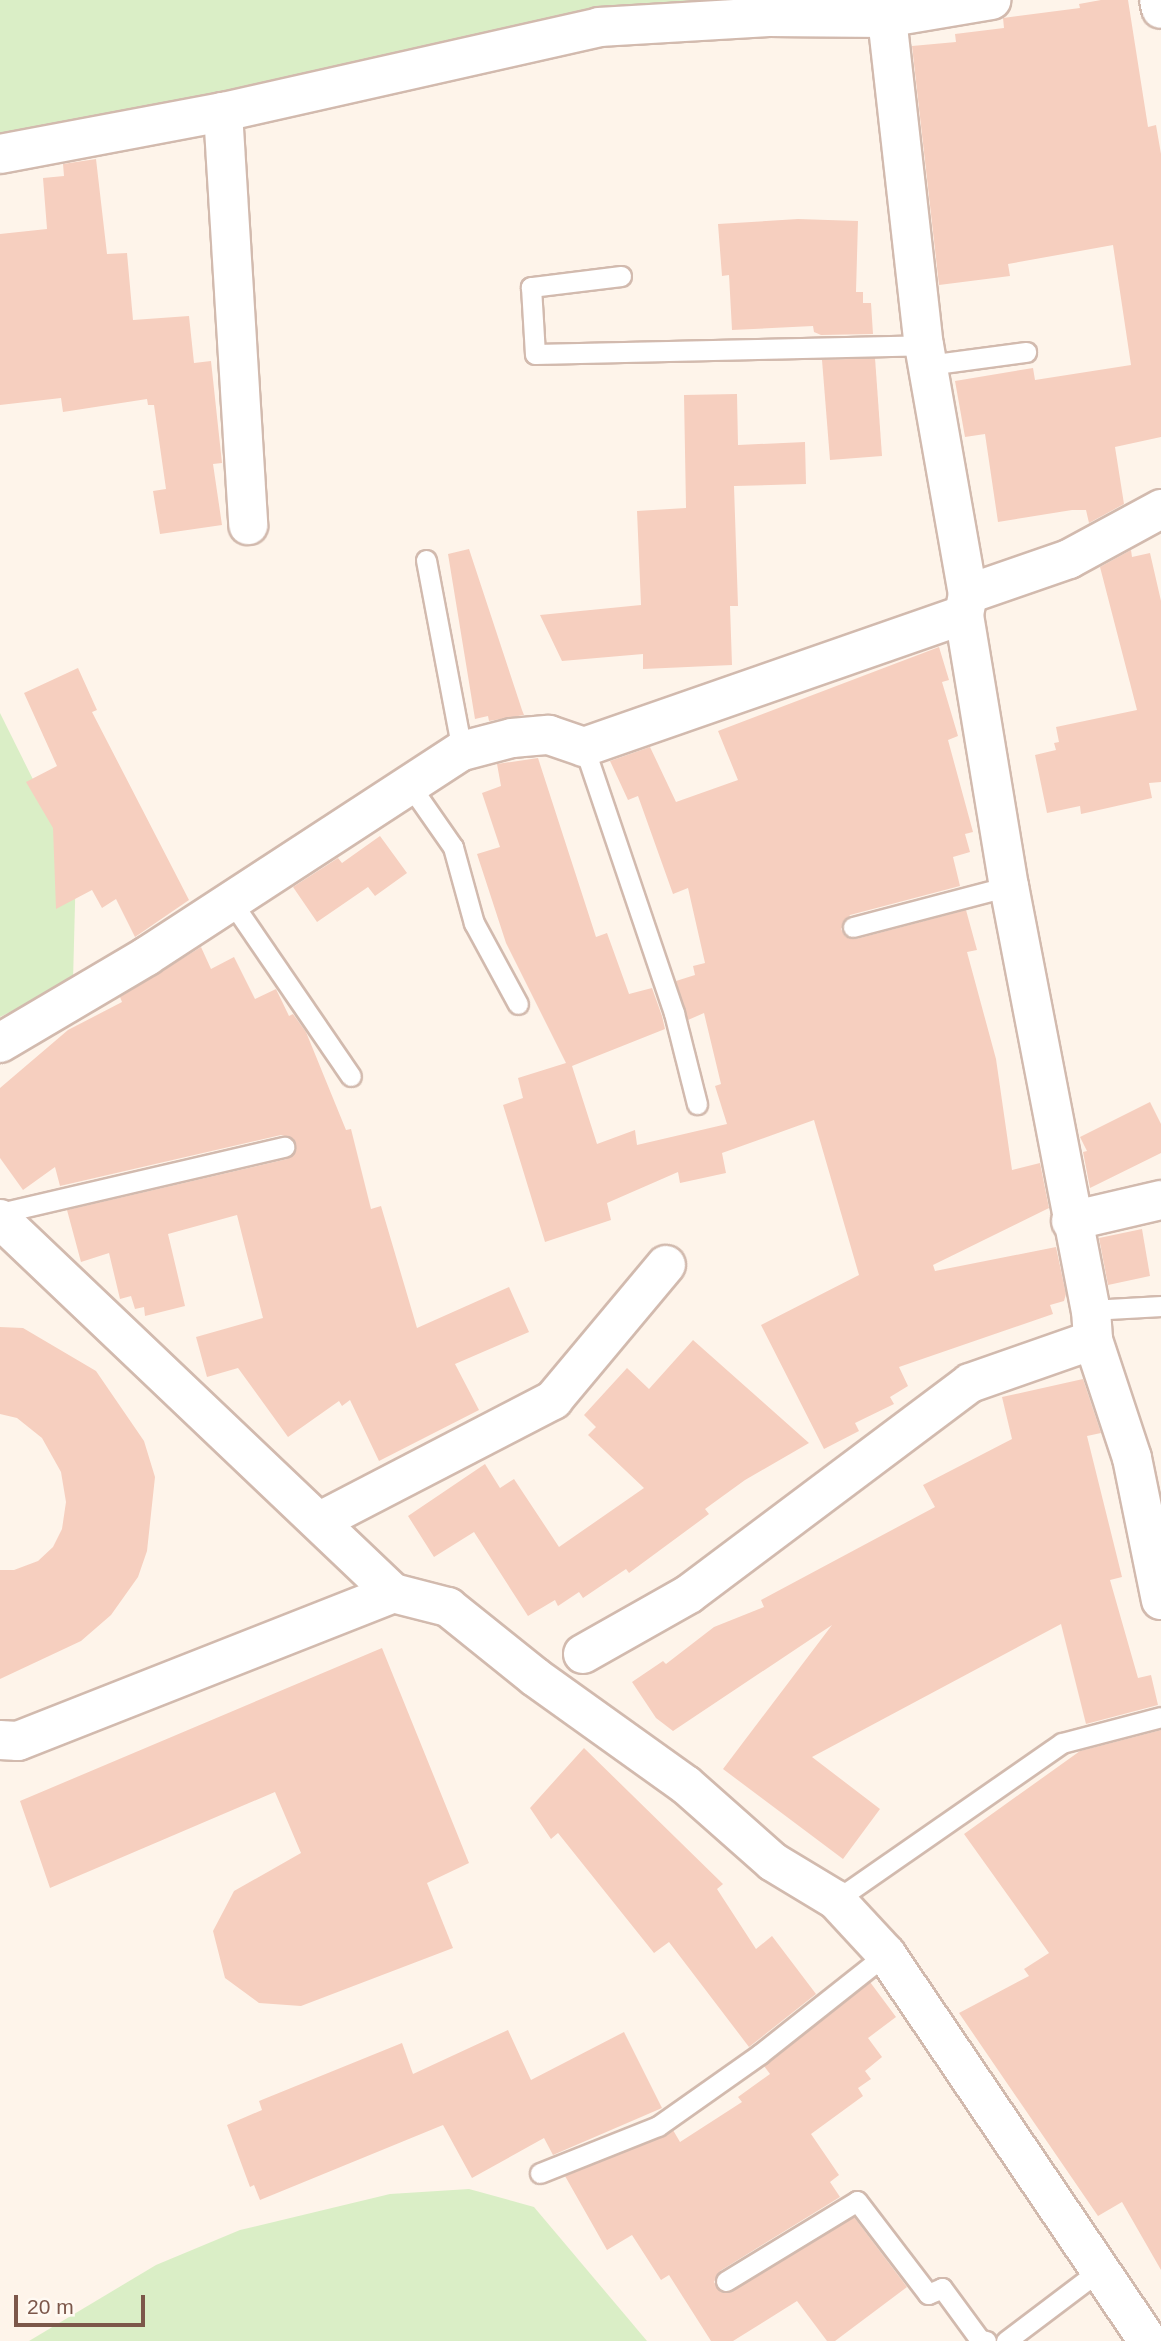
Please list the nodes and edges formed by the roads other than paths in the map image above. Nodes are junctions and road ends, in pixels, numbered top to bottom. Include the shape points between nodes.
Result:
1 (991, 0) edge
2 (1159, 0) edge
3 (885, 9) edge
4 (1161, 9) edge
5 (223, 112) junction
6 (0, 154) edge
7 (621, 276) dead end
8 (1026, 352) dead end
9 (926, 355) junction
10 (1161, 509) edge
11 (248, 525) dead end
12 (426, 561) dead end
13 (966, 604) junction
14 (584, 747) junction
15 (462, 751) junction
16 (409, 784) junction
17 (1009, 886) junction
18 (231, 901) junction
19 (853, 926) dead end
20 (518, 1004) dead end
21 (0, 1043) edge
22 (351, 1076) dead end
23 (697, 1104) dead end
24 (284, 1147) dead end
25 (1161, 1200) edge
26 (0, 1216) edge
27 (1072, 1220) junction
28 (666, 1265) dead end
29 (1161, 1306) edge
30 (1092, 1325) junction
31 (320, 1521) junction
32 (393, 1593) junction
33 (1161, 1600) edge
34 (583, 1654) dead end
35 (1161, 1717) edge
36 (0, 1740) edge
37 (836, 1900) junction
38 (886, 1954) junction
39 (540, 2173) dead end
40 (1100, 2270) junction
41 (726, 2281) dead end
42 (976, 2338) edge
43 (1006, 2341) edge
44 (1148, 2341) edge

1 - 3 street
2 - 4 street
3 - 5 street via 599,27
3 - 9 street
5 - 6 street
5 - 11 street
7 - 9 lane via 531,287 535,354
8 - 9 lane
9 - 13 street
10 - 13 street via 1069,559
12 - 15 lane
13 - 14 street
13 - 17 street
14 - 15 street via 549,736 512,738
14 - 23 lane via 674,1013
15 - 16 street
16 - 18 street
16 - 20 lane via 453,847 474,923
17 - 19 lane
17 - 27 street
18 - 21 street
18 - 22 lane
24 - 26 lane
25 - 27 street
26 - 31 street
27 - 30 street
28 - 31 street via 553,1400
29 - 30 lane
30 - 33 street via 1132,1458
30 - 34 street via 970,1382 700,1586
31 - 32 street
32 - 36 street via 18,1741
32 - 37 street via 448,1607 535,1677 686,1785 773,1862
35 - 37 lane via 1062,1743
37 - 38 street
38 - 39 lane via 760,2054 658,2126
38 - 40 street
40 - 43 lane
40 - 44 street
41 - 42 lane via 857,2201 928,2294 942,2288

